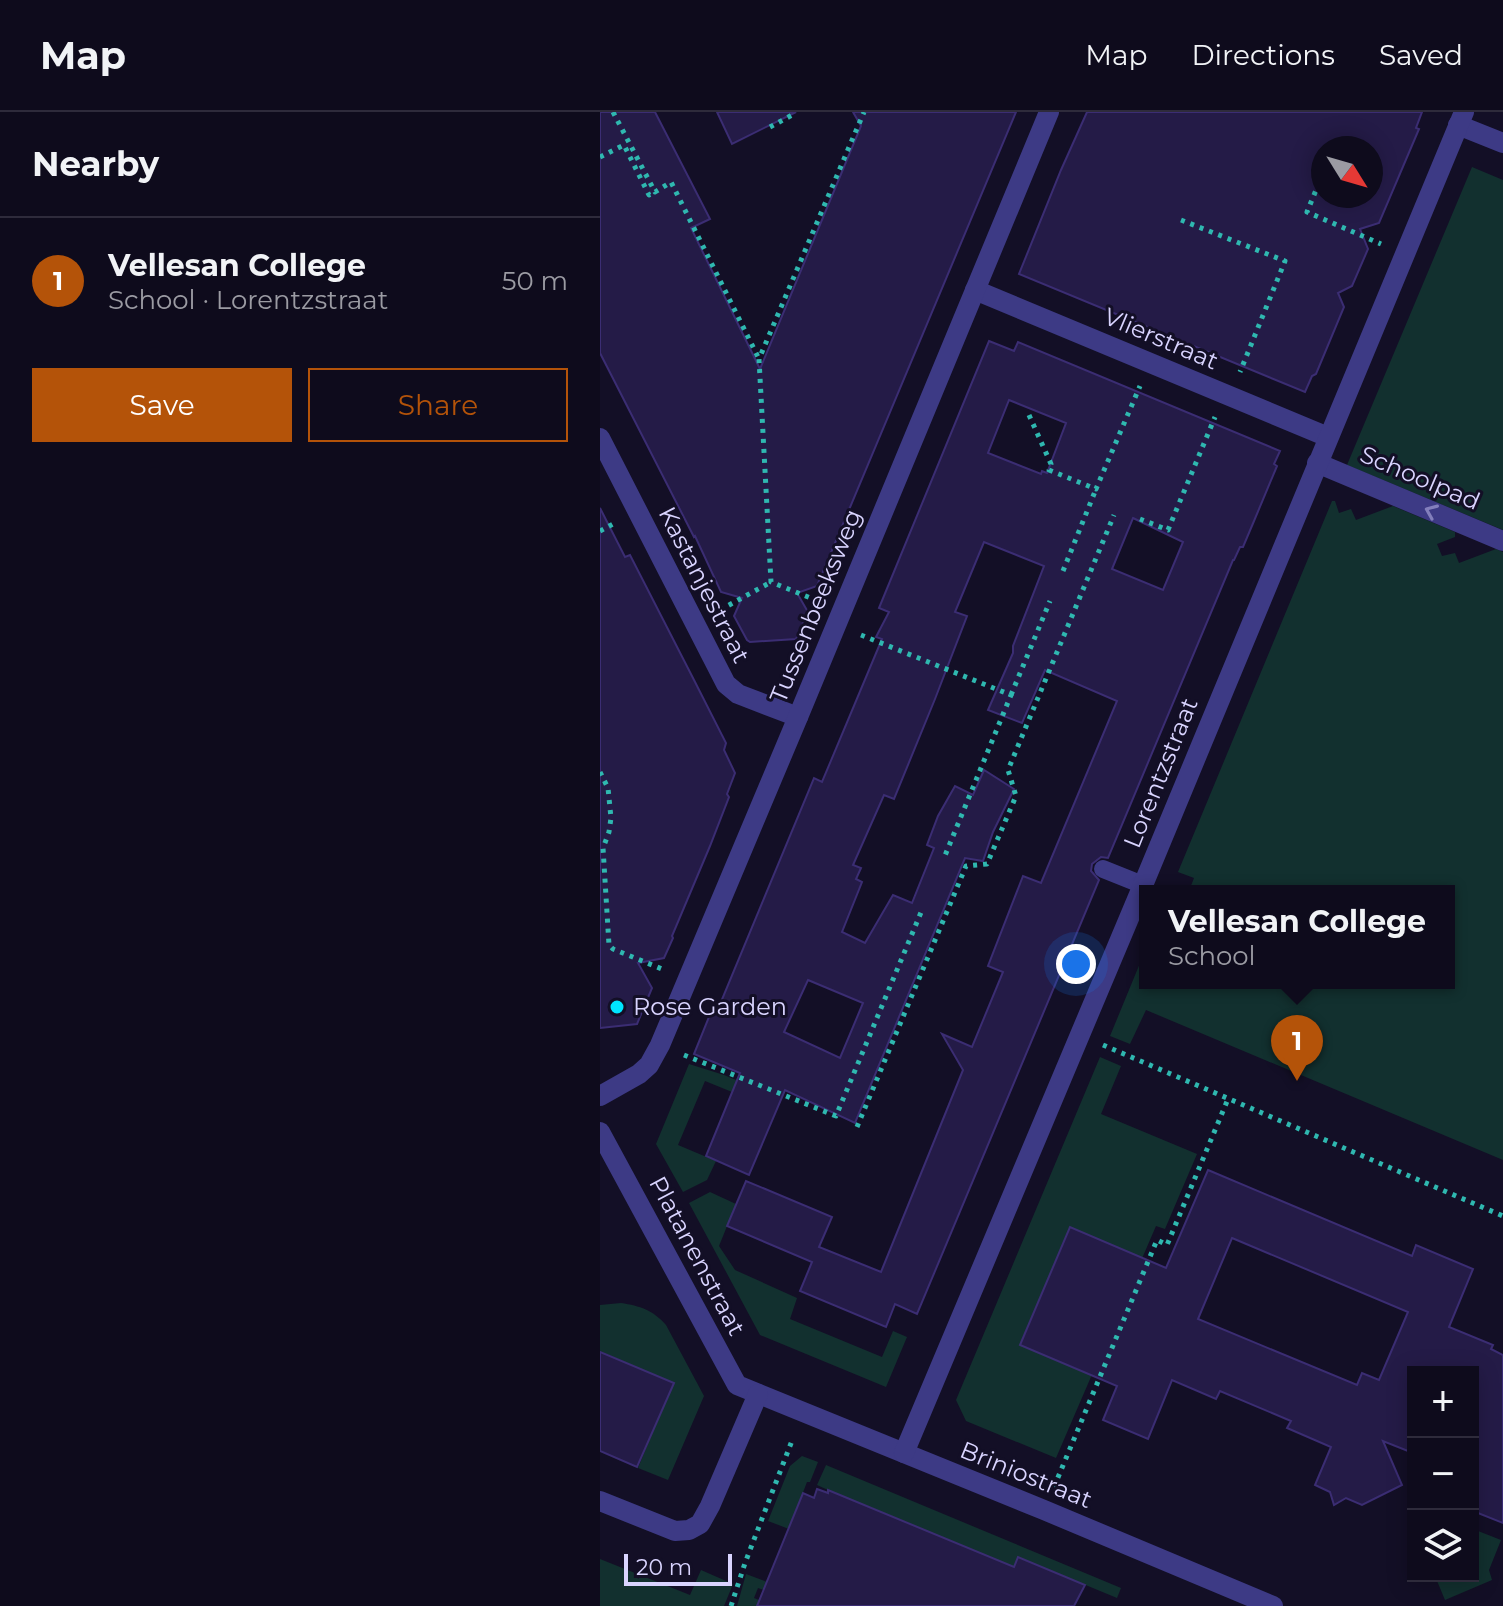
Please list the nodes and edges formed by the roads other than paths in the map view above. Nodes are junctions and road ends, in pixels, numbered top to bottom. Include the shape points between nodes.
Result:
1 (1049, 112) edge
2 (1461, 118) edge
3 (1503, 143) edge
4 (975, 290) junction
5 (1328, 437) junction
6 (600, 438) edge
7 (1317, 463) junction
8 (1503, 541) edge
9 (798, 717) junction
10 (1103, 869) dead end
11 (1143, 885) joint
12 (1139, 895) edge
13 (600, 1096) edge
14 (600, 1132) edge
15 (758, 1394) junction
16 (904, 1453) junction
17 (600, 1501) edge
18 (1241, 1600) edge
19 (1273, 1606) edge

1 - 4 street, Tussenbeeksweg
2 - 3 street
2 - 5 street, Lorentzstraat
4 - 5 street, Vlierstraat
4 - 9 street, Tussenbeeksweg
5 - 7 street, Lorentzstraat
6 - 9 street, Kastanjestraat via 721,676 732,690
8 -> 7 street, Schoolpad
7 - 11 street, Lorentzstraat
9 - 13 street, Tussenbeeksweg via 660,1045 639,1074
10 - 11 lane
12 - 16 street, Lorentzstraat
14 - 15 street, Platanenstraat via 737,1385
15 - 16 street, Briniostraat
15 - 17 street via 700,1524 675,1531
16 - 18 street, Briniostraat
18 - 19 street, Briniostraat

